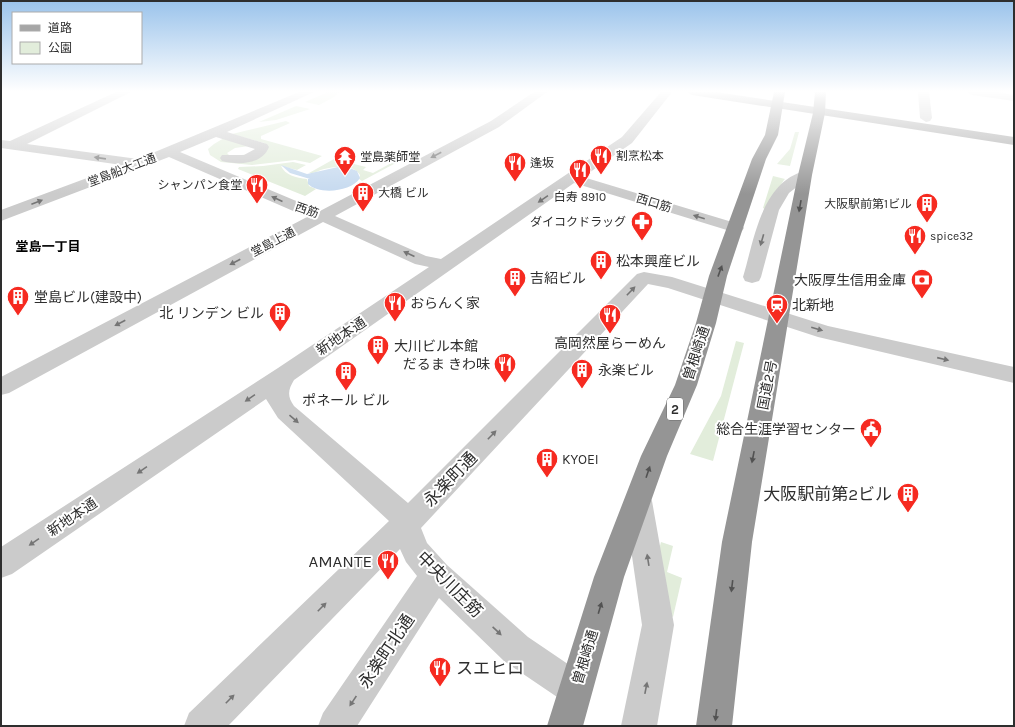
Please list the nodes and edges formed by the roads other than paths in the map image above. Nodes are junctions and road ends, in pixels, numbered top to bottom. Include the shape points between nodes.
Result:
1 (51, 126) edge
2 (228, 126) edge
3 (480, 126) edge
4 (639, 126) edge
5 (776, 126) edge
6 (815, 126) edge
7 (939, 126) edge
8 (214, 132) junction
9 (1014, 141) edge
10 (5, 147) edge
11 (169, 152) junction
12 (227, 158) dead end
13 (138, 164) junction
14 (805, 176) junction
15 (573, 178) junction
16 (1, 216) edge
17 (322, 216) junction
18 (736, 228) junction
19 (446, 265) junction
20 (752, 277) dead end
21 (712, 296) junction
22 (779, 318) junction
23 (286, 374) junction
24 (1014, 375) edge
25 (1, 387) edge
26 (638, 501) junction
27 (405, 525) junction
28 (1, 564) edge
29 (436, 575) junction
30 (575, 689) junction
31 (202, 726) edge
32 (336, 726) edge
33 (565, 726) edge
34 (638, 726) edge
35 (714, 726) edge

1 - 10 street
2 - 8 street, 堂島船大工通
3 -> 17 street, 堂島上通
4 - 15 street, 新地本通 via 627,140
5 - 18 highway, 曽根崎通 / 2 via 769,145 760,159
6 - 14 highway, 国道2号
7 - 9 main road
8 - 11 street, 堂島船大工通
8 - 12 street via 262,147 260,152 250,157 240,160
13 -> 10 street
11 - 13 street, 堂島船大工通
17 -> 11 street, 西筋 via 310,214
16 -> 13 street, 堂島船大工通
14 -> 20 street via 783,190 771,210
14 -> 22 highway, 国道2号
18 -> 15 street, 西口筋
15 -> 19 street, 新地本通
19 -> 17 street, 西筋 via 421,260
17 -> 25 street, 堂島上通
21 -> 18 highway, 曽根崎通 / 2
19 - 23 street, 新地本通
21 - 22 street
26 -> 21 highway, 曽根崎通 / 2 via 654,456 686,385
27 -> 21 street, 永楽町通 via 644,278 672,283
22 -> 24 street via 833,334
22 -> 35 highway, 国道2号 via 737,542
23 -> 27 street, 中央川庄筋 via 277,388 277,396 286,412 401,514
23 -> 28 street, 新地本通
30 -> 26 highway, 曽根崎通 / 2 via 609,577
34 -> 26 street via 658,625
27 - 29 street, 中央川庄筋 via 416,552
31 -> 27 street, 永楽町通
29 -> 30 street, 中央川庄筋 via 516,649
29 -> 32 street, 永楽町北通
30 - 33 highway, 曽根崎通 / 2

